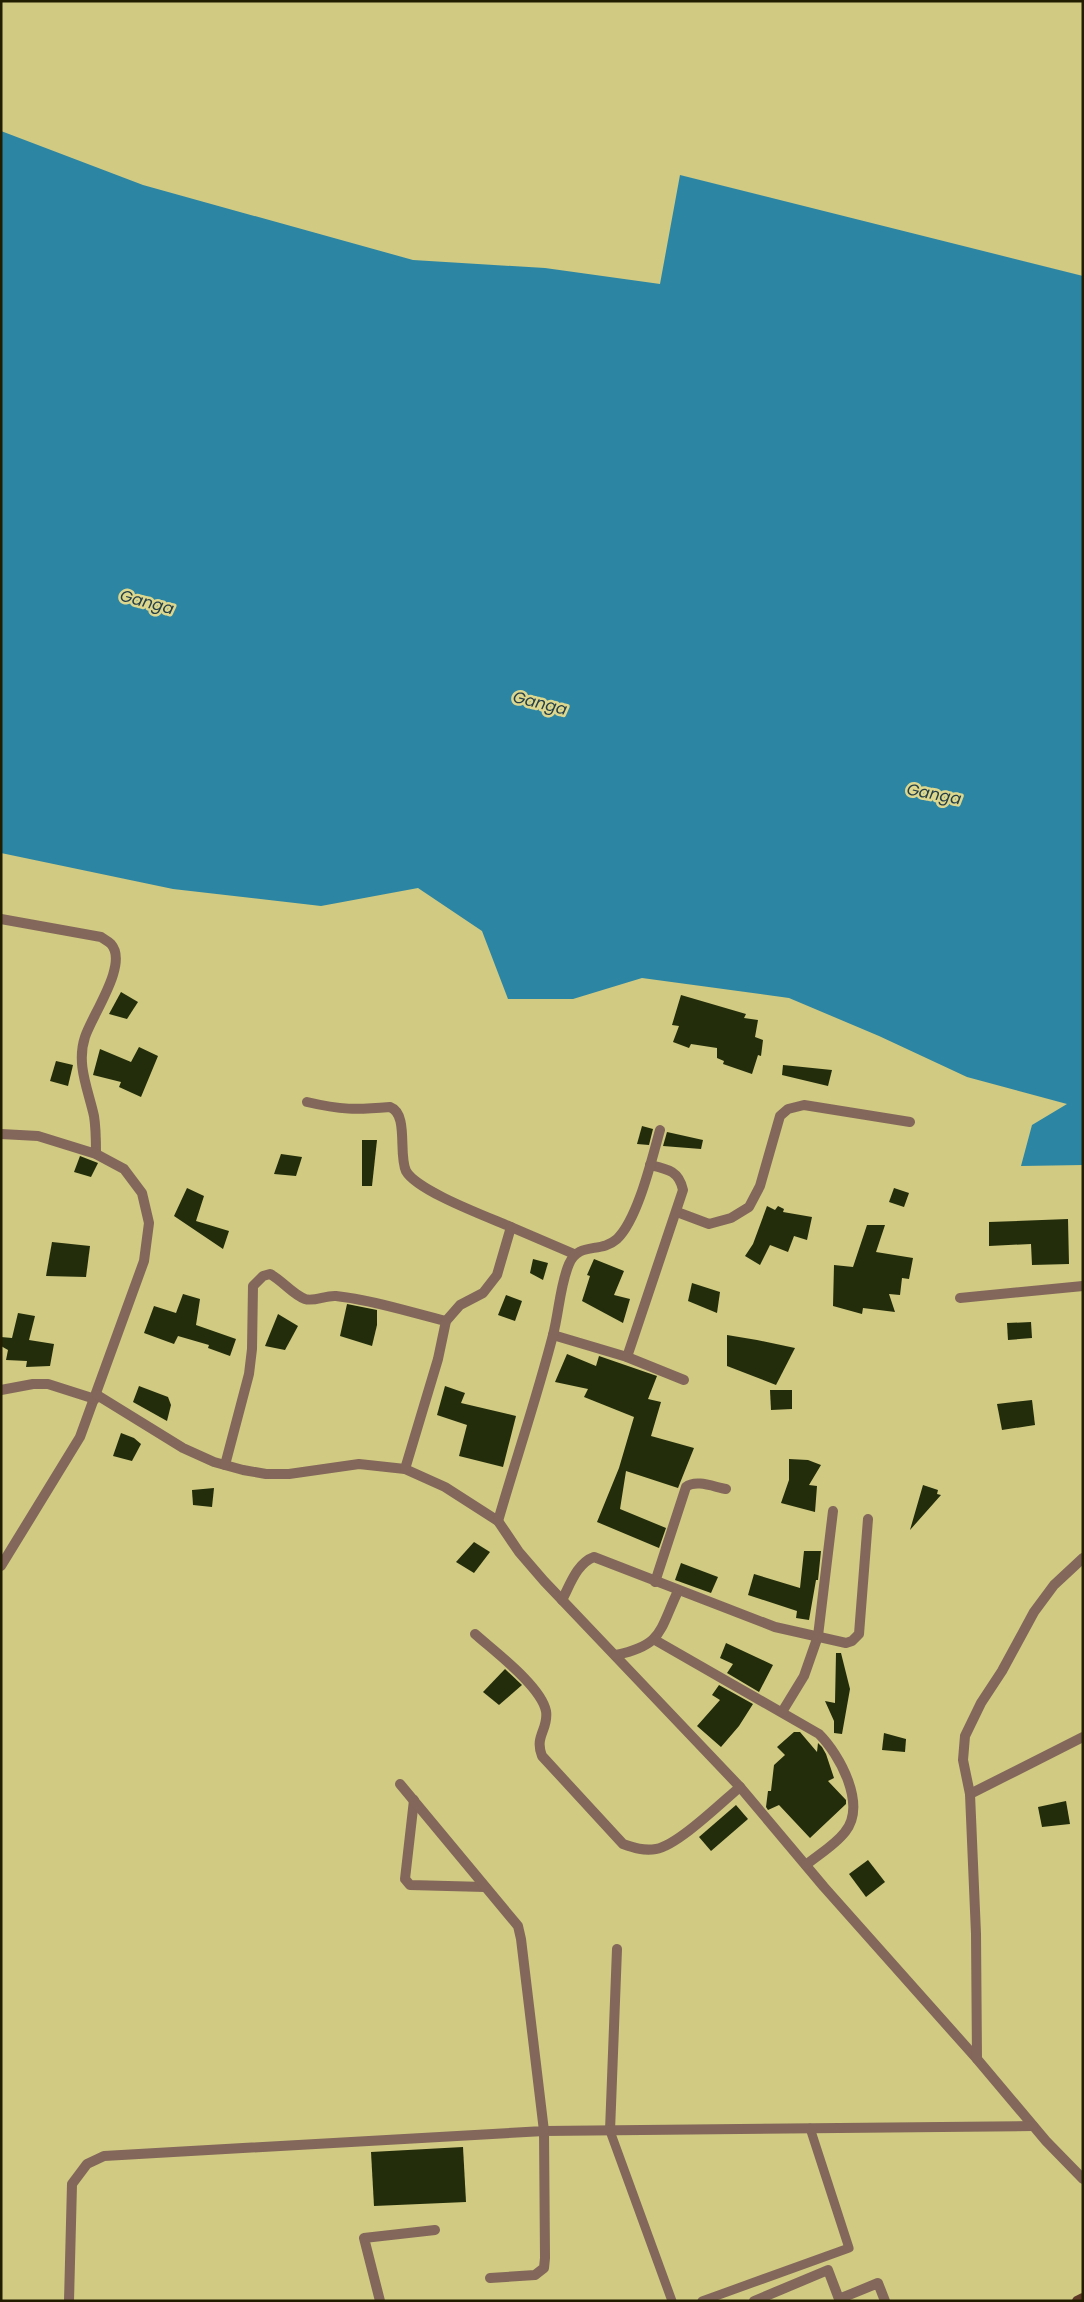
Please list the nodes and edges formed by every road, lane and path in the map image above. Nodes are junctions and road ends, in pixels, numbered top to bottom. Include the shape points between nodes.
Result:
1 (1, 919) edge
2 (307, 1102) dead end
3 (910, 1122) dead end
4 (660, 1130) dead end
5 (2, 1134) edge
6 (96, 1154) junction
7 (650, 1165) junction
8 (677, 1212) junction
9 (511, 1227) junction
10 (574, 1254) junction
11 (1083, 1286) edge
12 (960, 1298) dead end
13 (446, 1321) junction
14 (553, 1335) junction
15 (627, 1357) junction
16 (684, 1380) dead end
17 (1, 1390) edge
18 (96, 1397) junction
19 (225, 1465) junction
20 (405, 1469) junction
21 (726, 1489) dead end
22 (833, 1511) dead end
23 (868, 1519) dead end
24 (498, 1521) junction
25 (1083, 1558) edge
26 (1, 1566) edge
27 (655, 1582) junction
28 (678, 1591) junction
29 (562, 1600) junction
30 (475, 1634) dead end
31 (818, 1636) junction
32 (655, 1640) junction
33 (616, 1655) junction
34 (782, 1712) junction
35 (1083, 1737) edge
36 (400, 1784) dead end
37 (740, 1787) junction
38 (970, 1794) junction
39 (414, 1800) junction
40 (806, 1865) junction
41 (485, 1887) junction
42 (617, 1949) dead end
43 (978, 2059) junction
44 (1033, 2126) junction
45 (810, 2128) junction
46 (610, 2130) junction
47 (544, 2131) junction
48 (1083, 2179) edge
49 (436, 2230) dead end
50 (490, 2278) dead end
51 (1083, 2298) edge
52 (69, 2301) edge
53 (380, 2301) edge
54 (672, 2301) edge
55 (702, 2301) edge
56 (754, 2301) edge
57 (885, 2301) edge
58 (1077, 2301) edge

1 - 6 street via 101,937 112,945 116,962 112,979 85,1038 81,1059 94,1118
2 - 9 street via 337,1109 394,1108 402,1129 402,1160 414,1181
3 - 8 street via 804,1105 788,1109 780,1116 760,1186 749,1207 731,1218 709,1224
4 - 7 street
5 - 6 street via 38,1136
6 - 18 street via 124,1169 137,1184 149,1223 144,1261
7 - 8 street via 672,1170 681,1180 684,1190
7 - 10 street via 628,1223 617,1238 606,1246
8 - 15 street
9 - 10 street
9 - 13 street via 497,1275 482,1293 460,1305
10 - 14 street via 568,1266
11 - 12 street
13 - 19 street via 333,1296 307,1300 275,1276 263,1276 253,1286 249,1374
13 - 20 street
14 - 15 street
14 - 24 street
15 - 16 street
17 - 18 street via 48,1384
18 - 19 street via 183,1448
18 - 26 street via 80,1437
19 - 20 street via 266,1474 359,1464
20 - 24 street via 445,1487
21 - 27 street via 698,1484 686,1487
22 - 31 street
23 - 31 street via 859,1634 846,1643
24 - 29 street via 519,1552
25 - 38 street via 1054,1585 1034,1612 973,1719 965,1736 963,1760
27 - 28 street
27 - 29 street via 594,1558 580,1567
28 - 31 street via 775,1627
28 - 32 street
29 - 33 street
30 - 37 street via 532,1686 546,1710 546,1722 539,1739 542,1756 623,1844 639,1850 658,1849 676,1840
31 - 34 street via 804,1676
32 - 33 street via 638,1651
32 - 34 street
33 - 37 street
34 - 40 street via 831,1745 853,1795 852,1814 845,1832
35 - 38 street
36 - 39 street
37 - 40 street
38 - 43 street
39 - 41 street
39 - 41 street via 405,1879 410,1885
40 - 43 street
41 - 47 street via 518,1926 522,1939
42 - 46 street
43 - 44 street
44 - 45 street
44 - 48 street
45 - 46 street
45 - 55 lane via 849,2248
46 - 47 street
46 - 54 lane
47 - 50 street via 544,2268 535,2275
47 - 52 street via 104,2156 87,2164 72,2184
49 - 53 street via 364,2238
51 - 58 street
56 - 57 street via 828,2270 839,2299 878,2283

